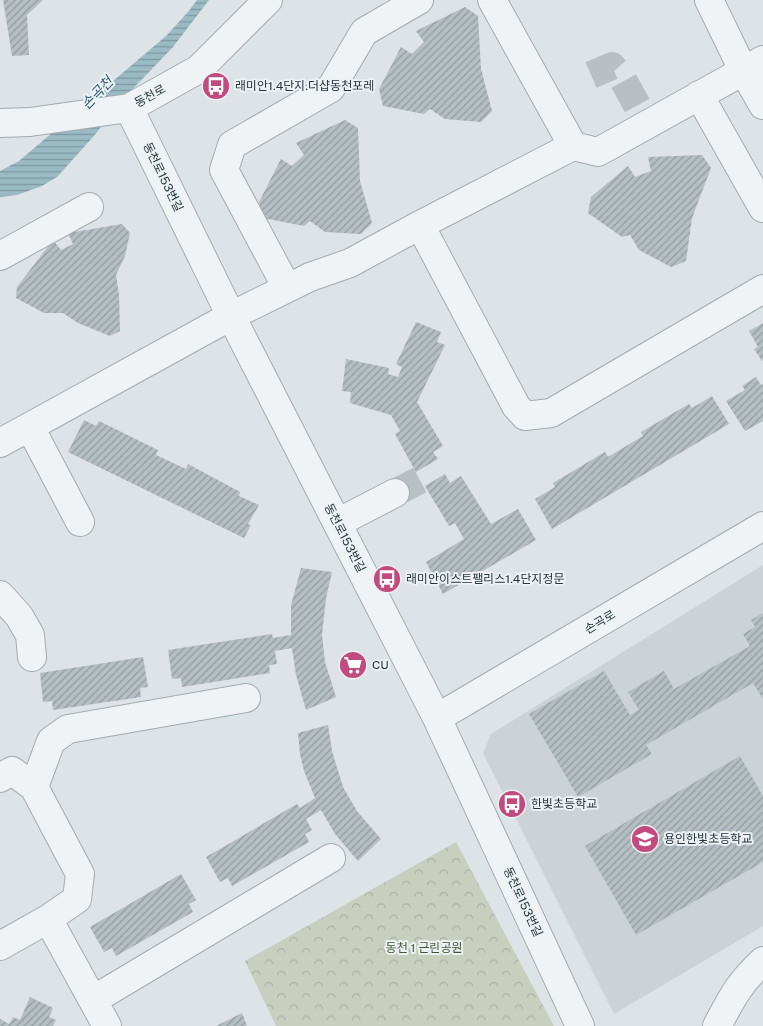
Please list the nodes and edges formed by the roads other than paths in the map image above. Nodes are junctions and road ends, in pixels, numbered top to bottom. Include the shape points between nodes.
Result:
1 (268, 0) edge
2 (418, 0) edge
3 (492, 0) edge
4 (709, 0) edge
5 (753, 65) edge
6 (699, 95) junction
7 (763, 105) edge
8 (129, 108) junction
9 (0, 123) edge
10 (574, 146) junction
11 (89, 207) dead end
12 (763, 208) edge
13 (420, 225) junction
14 (0, 256) edge
15 (287, 288) junction
16 (763, 289) edge
17 (231, 316) junction
18 (30, 427) junction
19 (0, 443) edge
20 (395, 493) tunnel mouth
21 (80, 522) dead end
22 (337, 523) junction
23 (763, 526) edge
24 (0, 595) edge
25 (32, 657) dead end
26 (246, 698) dead end
27 (437, 718) junction
28 (0, 778) edge
29 (34, 787) junction
30 (332, 858) dead end
31 (48, 919) junction
32 (0, 946) edge
33 (763, 961) edge
34 (93, 1000) junction
35 (108, 1026) edge
36 (580, 1026) edge
37 (717, 1026) edge

1 - 8 street, 동천로 via 199,69
2 - 15 street via 364,32 331,88 232,145 224,170
3 - 10 street
4 - 5 street
5 - 6 street
5 - 7 street
6 - 10 street via 642,115 598,152
6 - 12 street
8 - 9 street, 동천로
8 - 17 street, 동천로153번길
10 - 13 street
11 - 14 street
13 - 15 street via 350,263
13 - 16 street via 516,406 525,416 552,413
15 - 17 street
17 - 18 street
17 - 22 street, 동천로153번길
18 - 19 street
18 - 21 street
20 - 22 street
22 - 27 street, 동천로153번길
23 - 27 street, 손곡로
24 - 25 street via 19,616 30,635
26 - 29 street via 68,730 51,741
27 - 36 street, 동천로153번길
28 - 29 street via 12,772
29 - 31 street via 80,874 77,899
30 - 34 street
31 - 32 street
31 - 34 street
33 - 37 street via 730,998
34 - 35 street

